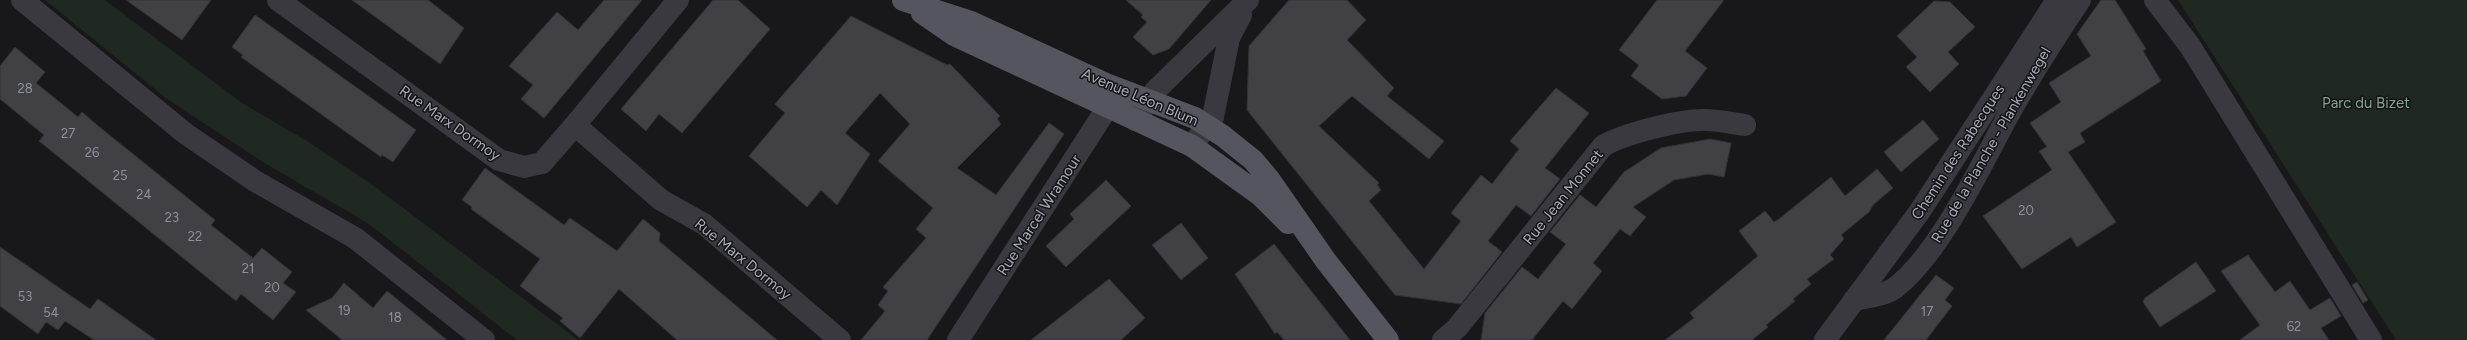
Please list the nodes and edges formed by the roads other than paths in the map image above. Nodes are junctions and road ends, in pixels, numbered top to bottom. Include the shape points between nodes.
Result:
1 (22, 0) edge
2 (278, 0) edge
3 (678, 0) edge
4 (904, 0) edge
5 (1249, 0) edge
6 (2057, 0) edge
7 (2080, 0) edge
8 (2155, 0) edge
9 (1114, 98) junction
10 (1148, 100) junction
11 (1135, 120) junction
12 (575, 125) junction
13 (1745, 125) dead end
14 (1208, 126) junction
15 (1192, 146) junction
16 (1326, 261) junction
17 (1854, 300) junction
18 (2364, 337) edge
19 (484, 340) edge
20 (840, 340) edge
21 (958, 340) edge
22 (1388, 340) edge
23 (1443, 340) edge
24 (1825, 340) edge

1 - 19 street via 186,134 255,181 355,238
2 - 12 street, Rue Marx Dormoy via 499,160 524,167 542,163
3 - 12 street
4 - 9 main road, Avenue Léon Blum via 954,35
5 - 10 street
5 - 14 street via 1229,38 1216,108
6 - 17 street, Chemin des Rabecques via 1931,195
7 - 17 street, Rue de la Planche - Plankenwegel via 2042,56 1953,215 1925,257 1905,280 1893,289 1881,295
8 - 18 street via 2190,46
9 - 10 main road, Avenue Léon Blum
9 - 11 main road, Avenue Léon Blum
9 - 21 street, Rue Marcel Wramour
10 - 11 street
10 - 14 main road, Avenue Léon Blum via 1180,111
11 - 15 main road, Avenue Léon Blum
12 - 20 street, Rue Marx Dormoy via 661,200 704,224
13 - 23 street, Rue Jean Monnet via 1718,120 1688,122 1623,136 1603,146 1457,328
14 - 15 street
14 - 16 main road, Avenue Léon Blum via 1241,150 1269,179
15 - 16 main road, Avenue Léon Blum via 1260,195
16 - 22 main road, Avenue Léon Blum
17 - 24 street

